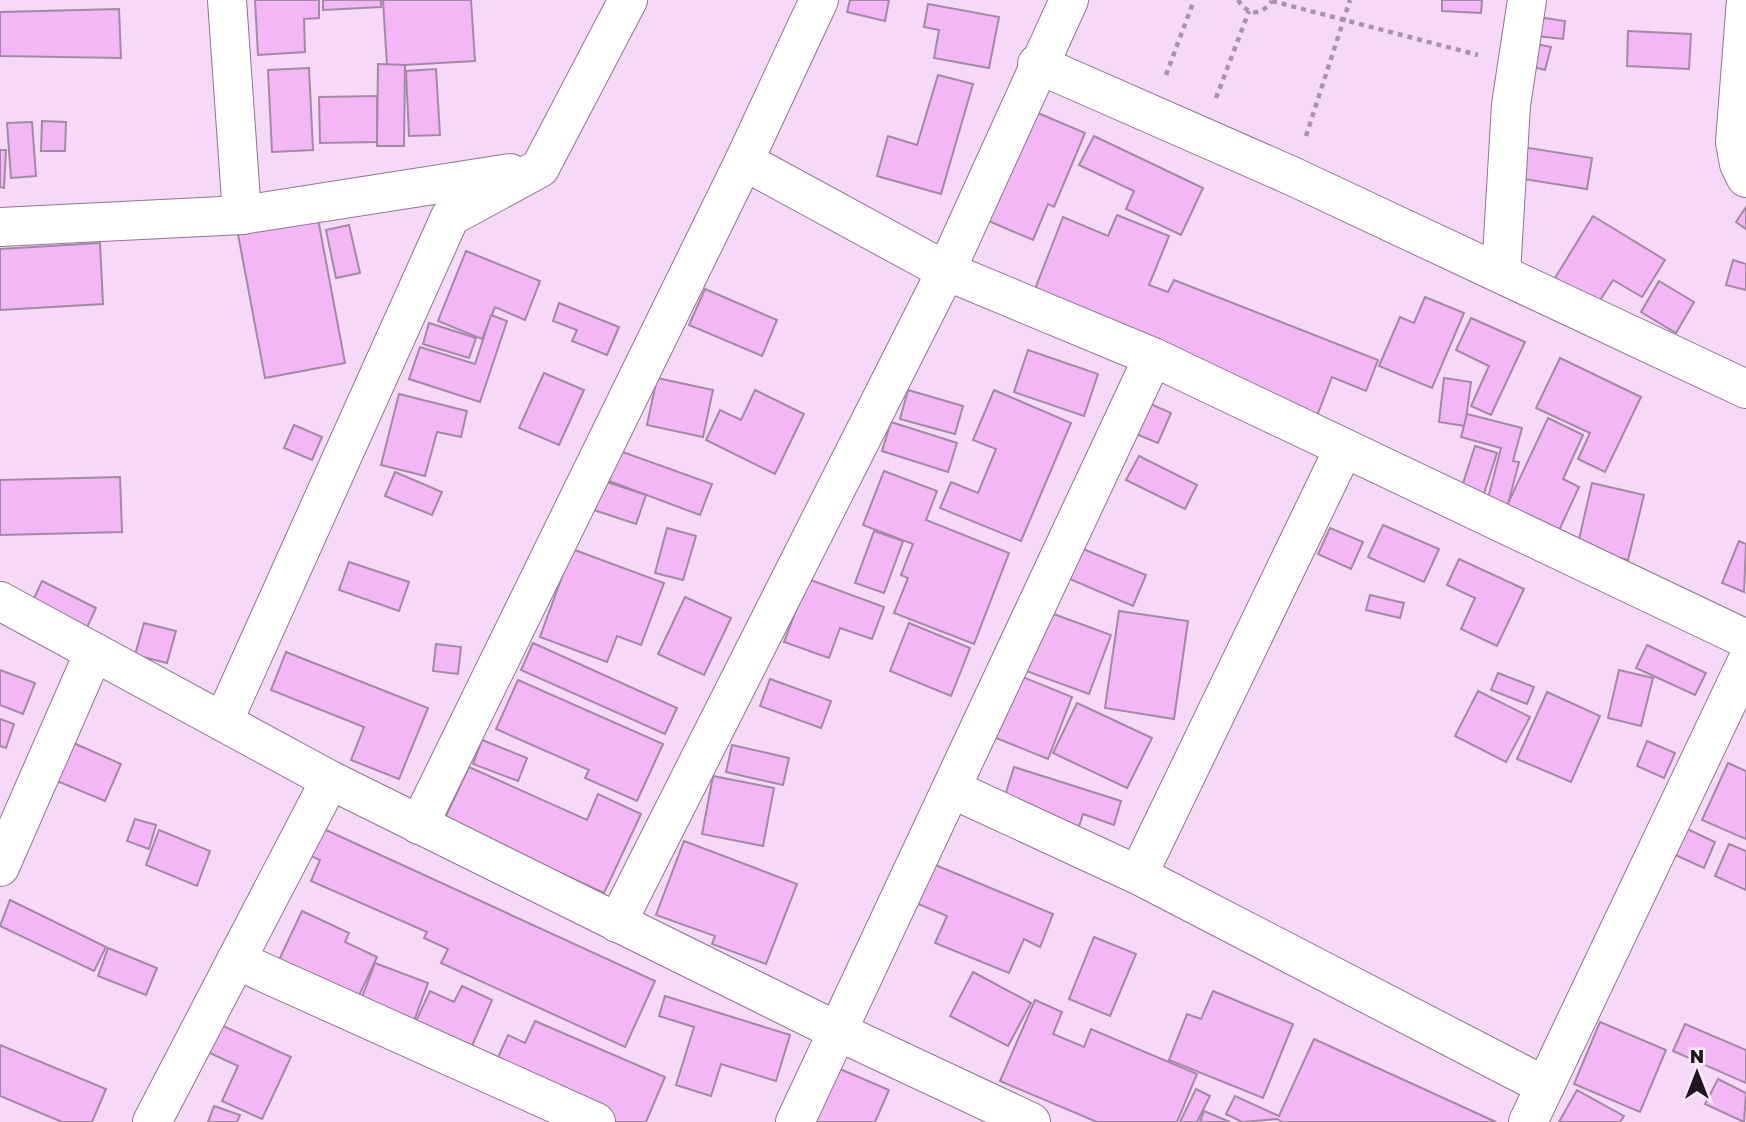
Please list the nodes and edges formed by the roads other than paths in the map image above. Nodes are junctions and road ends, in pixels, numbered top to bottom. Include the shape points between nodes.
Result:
1 (227, 0) edge
2 (628, 0) edge
3 (819, 0) edge
4 (1069, 0) edge
5 (1527, 0) edge
6 (1746, 0) edge
7 (1037, 64) junction
8 (744, 162) junction
9 (540, 168) junction
10 (1746, 178) edge
11 (242, 215) junction
12 (0, 227) edge
13 (946, 271) junction
14 (1501, 273) junction
15 (1153, 357) junction
16 (1746, 388) edge
17 (1344, 448) junction
18 (0, 601) edge
19 (1746, 639) edge
20 (94, 652) junction
21 (1746, 663) edge
22 (223, 722) junction
23 (330, 780) junction
24 (952, 789) junction
25 (419, 825) junction
26 (0, 867) edge
27 (1138, 876) junction
28 (617, 923) junction
29 (236, 960) junction
30 (839, 1032) junction
31 (1545, 1086) junction
32 (152, 1122) edge
33 (596, 1122) edge
34 (795, 1122) edge
35 (1031, 1122) edge
36 (1528, 1122) edge

1 - 11 street
2 - 9 street
3 - 8 street
4 - 7 street
5 - 14 street via 1511,105
6 - 10 street via 1735,142
7 - 13 street
7 - 14 street
8 - 13 street
8 - 25 street
9 - 11 street
9 - 22 street via 450,217
11 - 12 street
13 - 15 street
13 - 28 street
14 - 16 street
15 - 17 street
15 - 24 street
17 - 19 street
17 - 27 street
18 - 20 street
20 - 22 street
20 - 26 street
21 - 31 street
22 - 23 street
23 - 25 street
23 - 29 street
24 - 27 street
24 - 30 street
25 - 28 street
27 - 31 street
28 - 30 street
29 - 32 street
29 - 33 street
30 - 34 street
30 - 35 street
31 - 36 street

